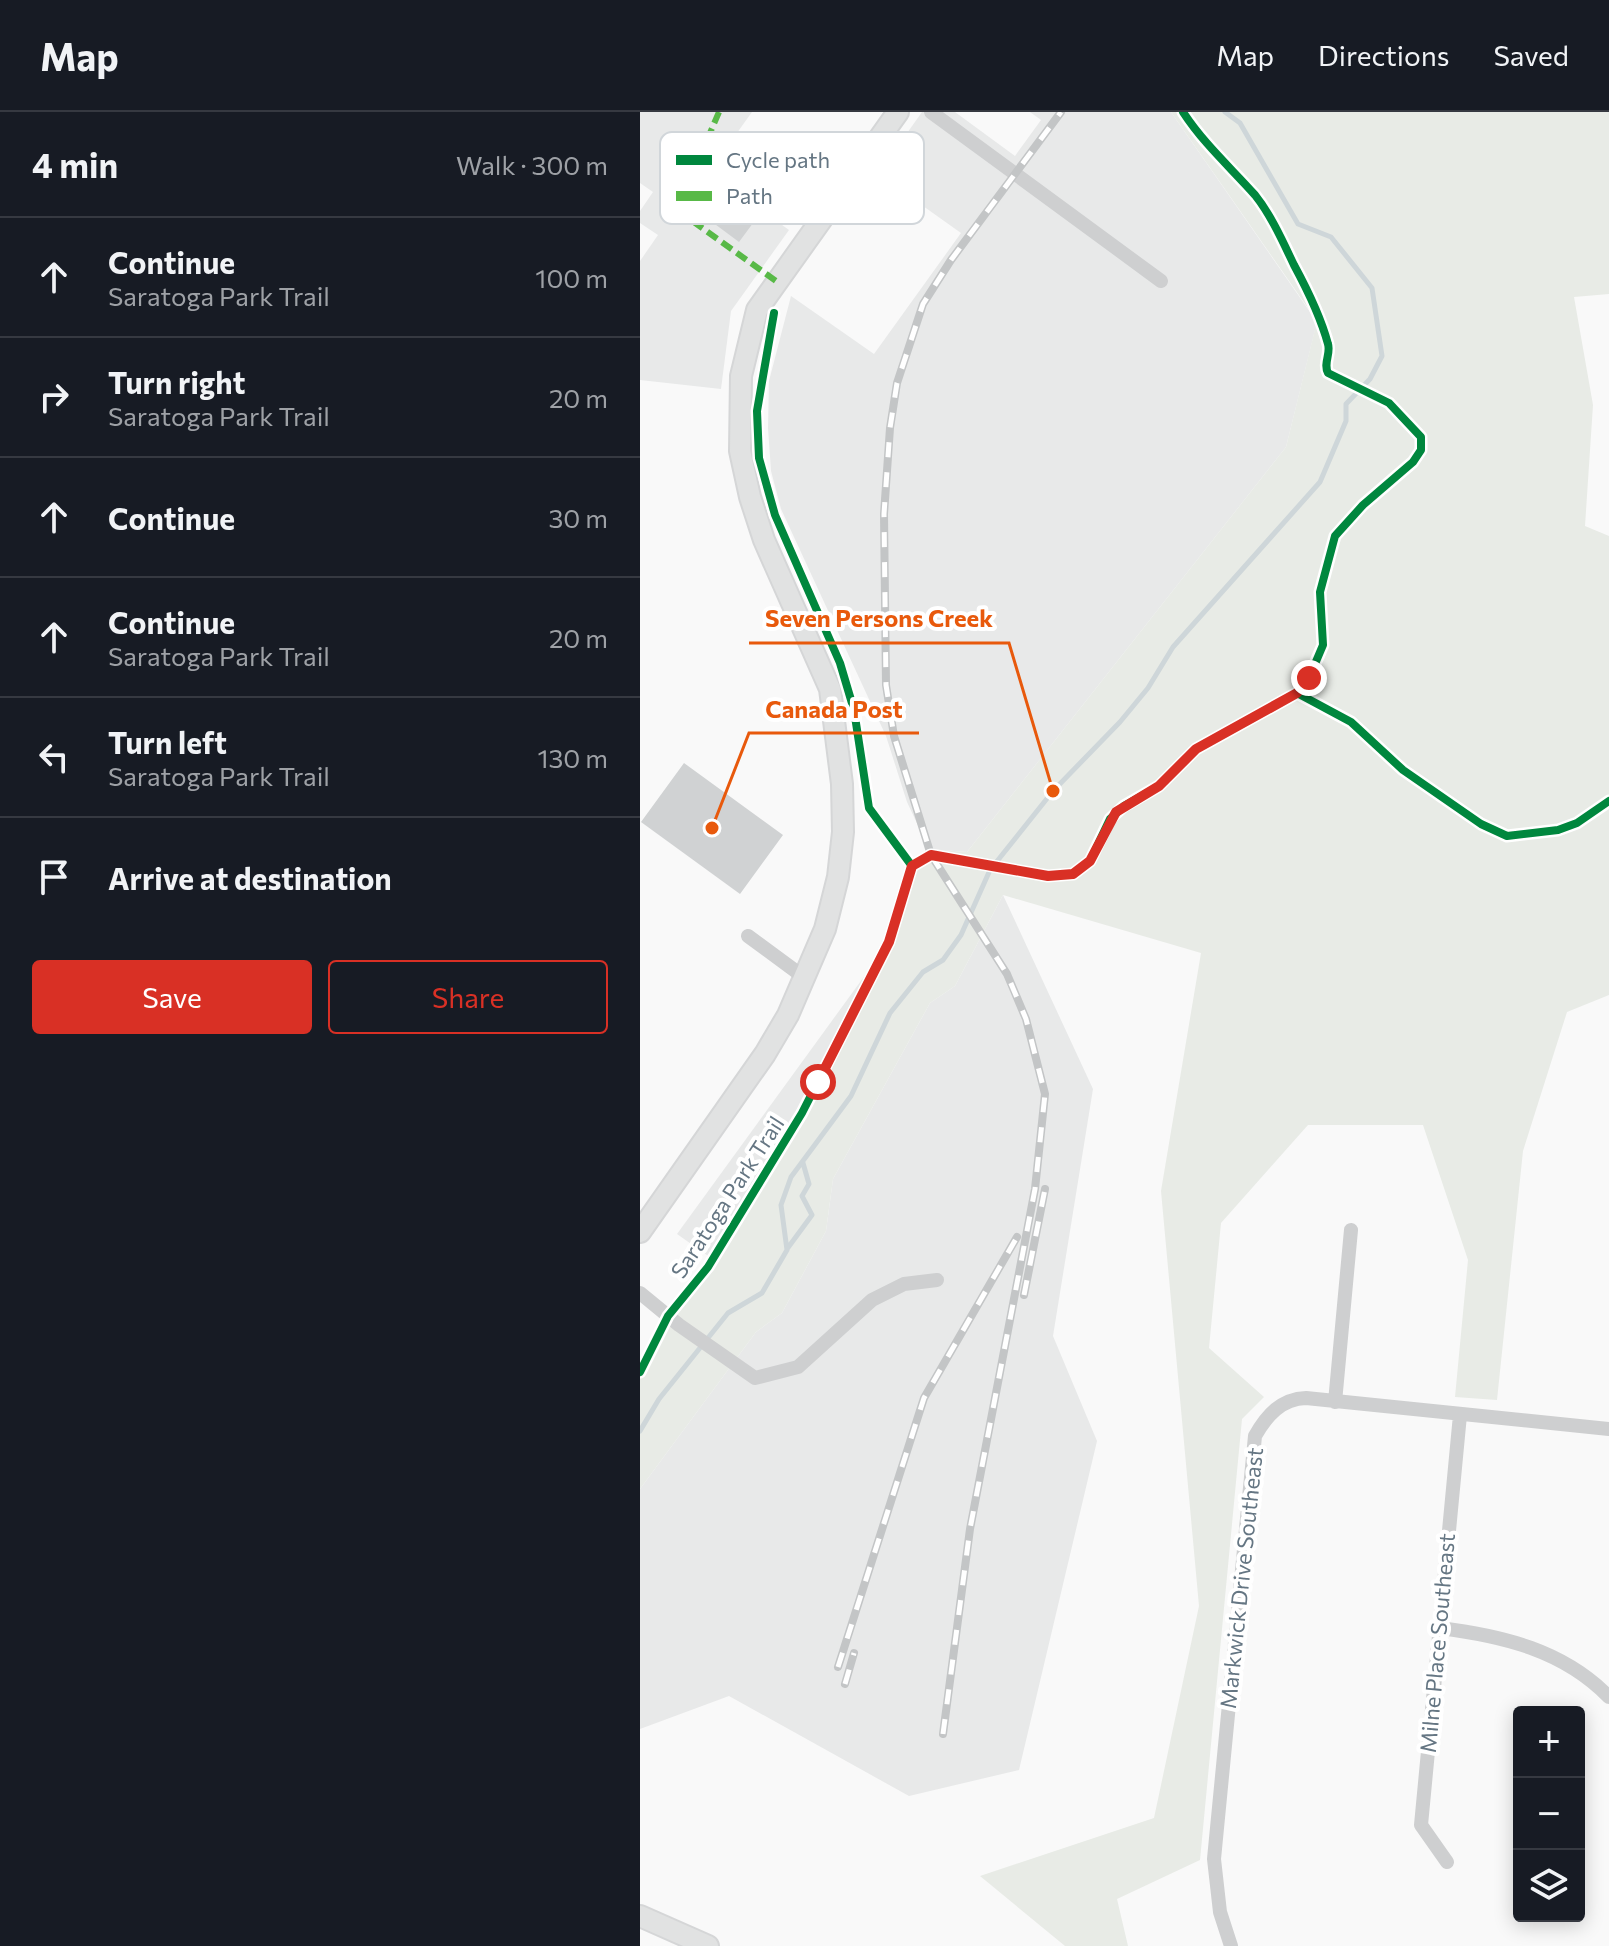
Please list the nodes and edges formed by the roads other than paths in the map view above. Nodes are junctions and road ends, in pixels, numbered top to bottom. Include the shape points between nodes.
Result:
1 (898, 112) edge
2 (931, 112) edge
3 (884, 132) edge
4 (818, 224) edge
5 (1161, 281) dead end
6 (748, 936) dead end
7 (805, 978) junction
8 (1351, 1230) dead end
9 (640, 1232) edge
10 (937, 1280) dead end
11 (640, 1293) edge
12 (1335, 1402) junction
13 (1460, 1415) junction
14 (1609, 1429) edge
15 (1440, 1628) junction
16 (1609, 1697) edge
17 (1447, 1862) dead end
18 (640, 1916) edge
19 (708, 1946) edge
20 (1231, 1946) edge

1 - 3 street
2 - 5 street
4 - 7 street via 757,310 741,376 740,451 750,497 830,689 838,740 843,832 838,877
6 - 7 street
7 - 9 street via 765,1054
8 - 12 street
10 - 11 street via 904,1284 872,1300 798,1367 755,1378
12 - 13 street, Markwick Drive Southeast
12 - 20 street, Markwick Drive Southeast via 1292,1399 1268,1416 1255,1436 1214,1859 1220,1912
13 - 14 street, Markwick Drive Southeast
13 - 15 street, Milne Place Southeast
15 - 16 street via 1537,1649 1581,1673
15 - 17 street, Milne Place Southeast via 1421,1825
18 - 19 street

